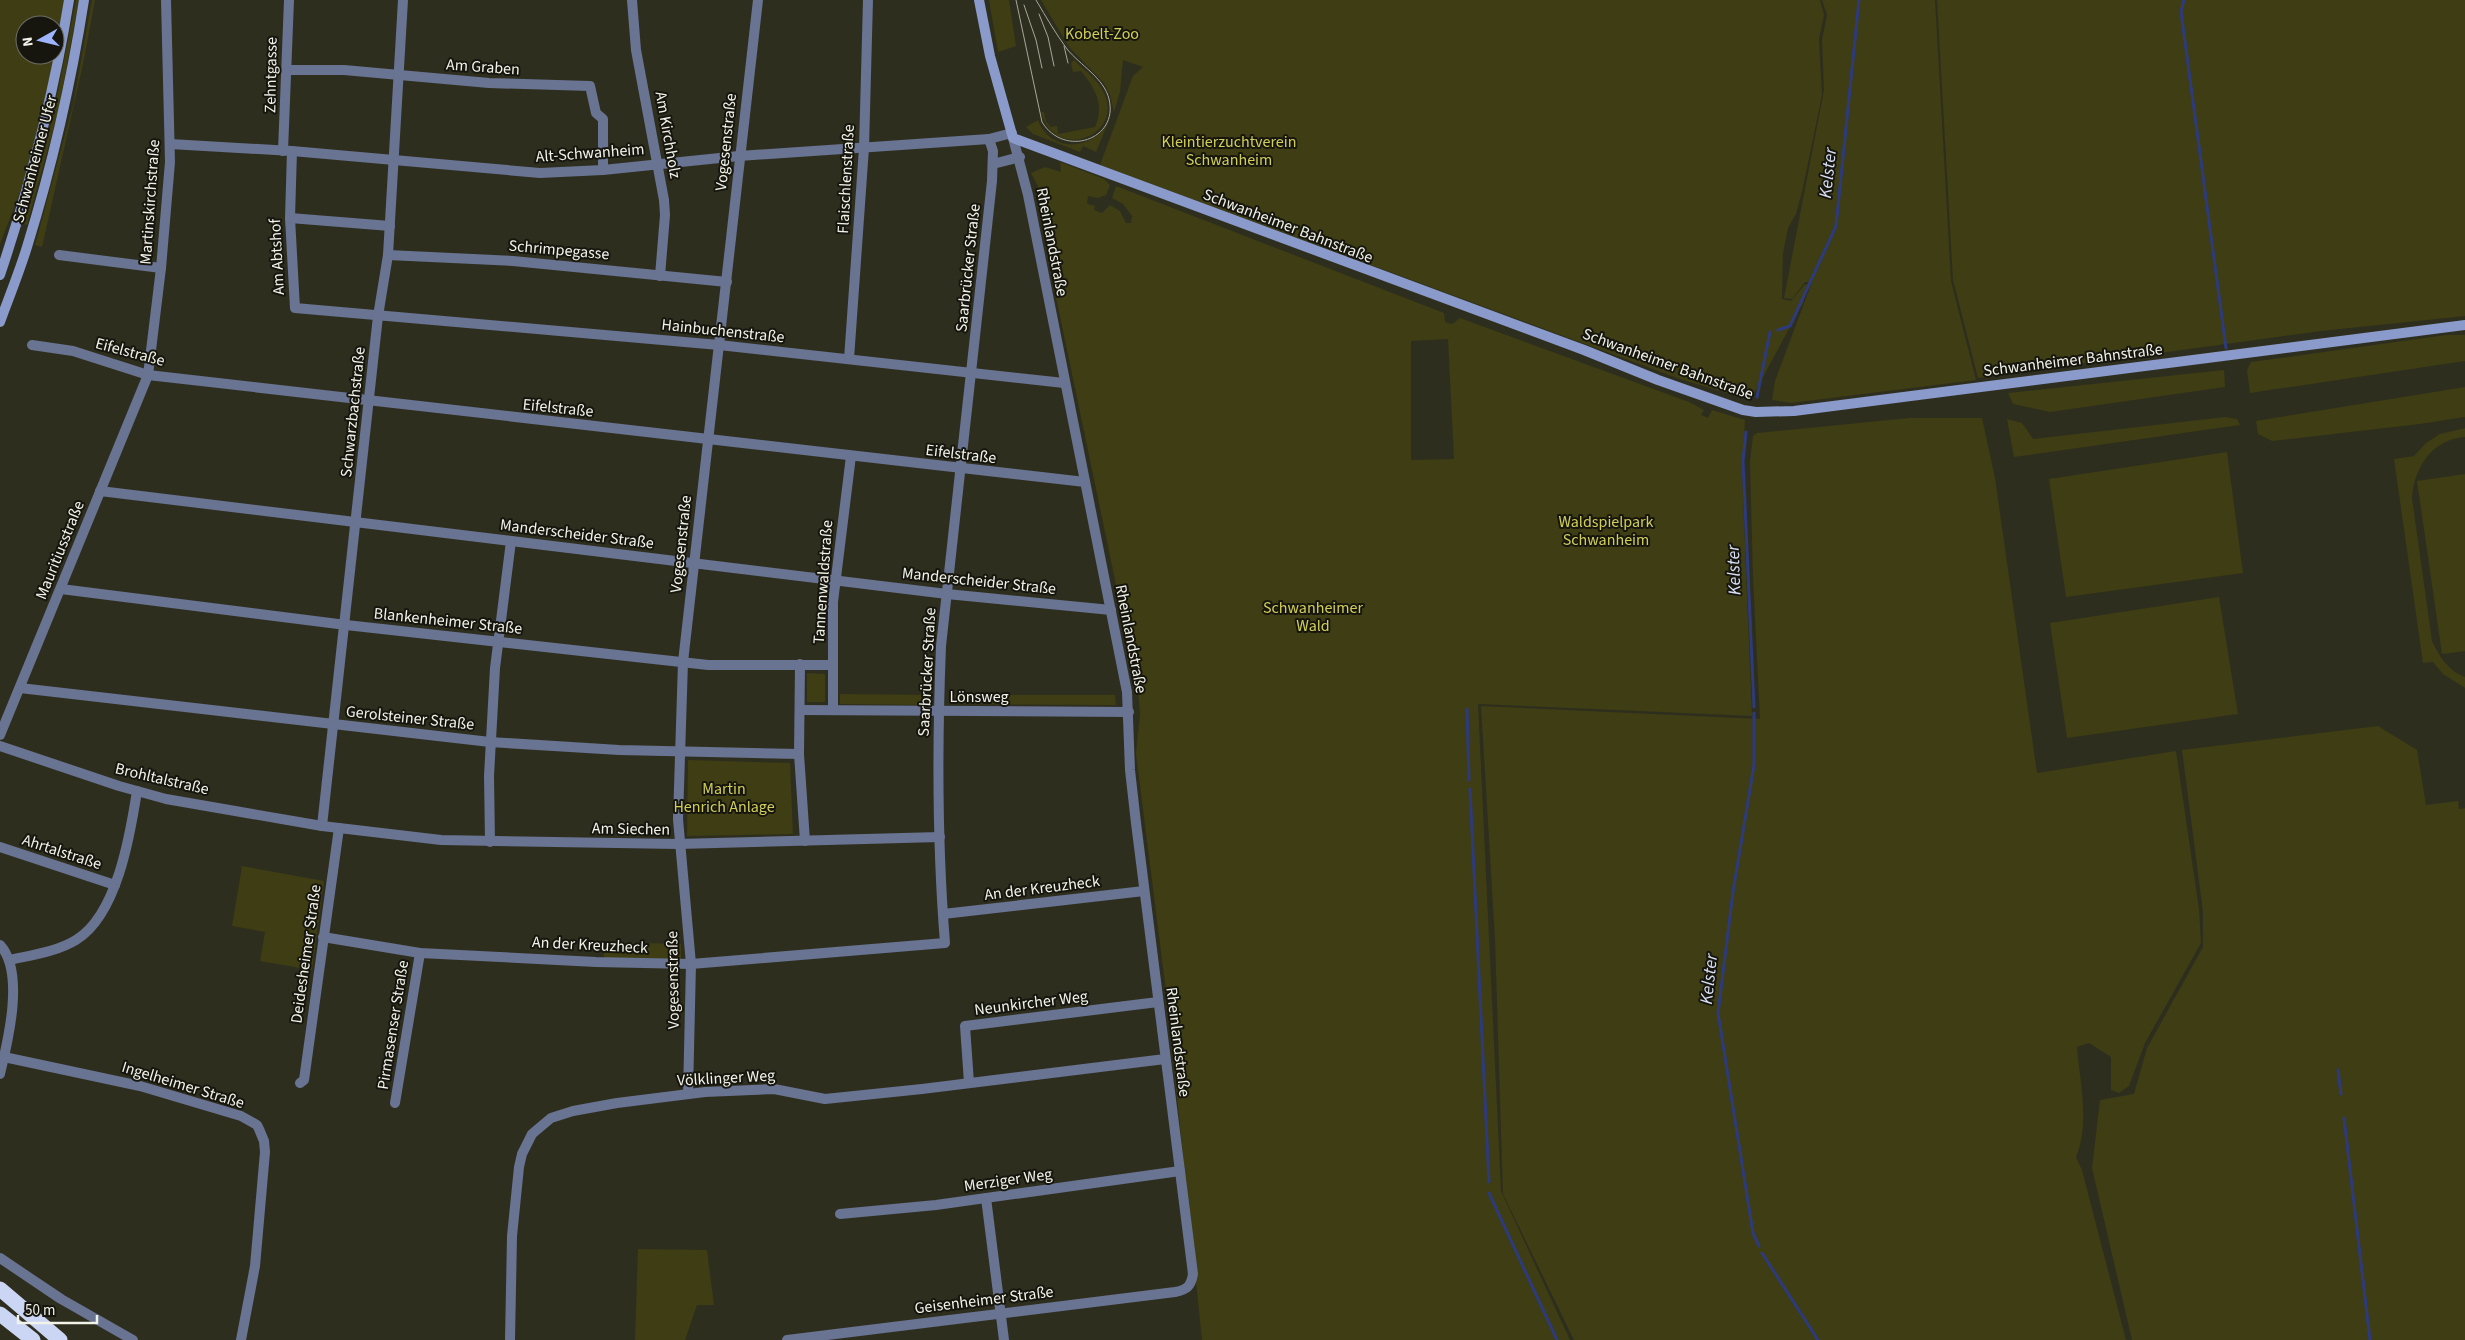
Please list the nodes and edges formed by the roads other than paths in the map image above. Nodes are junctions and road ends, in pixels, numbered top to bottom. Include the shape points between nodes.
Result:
1 (69, 0) edge
2 (84, 0) edge
3 (166, 0) edge
4 (289, 0) edge
5 (403, 0) edge
6 (632, 0) edge
7 (758, 0) edge
8 (868, 0) edge
9 (979, 0) edge
10 (286, 70) junction
11 (397, 76) junction
12 (1012, 136) junction
13 (990, 139) junction
14 (170, 144) junction
15 (864, 148) junction
16 (288, 151) junction
17 (739, 156) junction
18 (1020, 157) junction
19 (394, 160) junction
20 (658, 164) junction
21 (994, 164) junction
22 (602, 170) junction
23 (290, 218) junction
24 (390, 226) junction
25 (59, 255) dead end
26 (388, 255) junction
27 (161, 268) junction
28 (0, 275) edge
29 (660, 276) junction
30 (726, 282) junction
31 (378, 316) junction
32 (0, 322) edge
33 (2465, 325) edge
34 (32, 345) dead end
35 (720, 345) junction
36 (849, 359) junction
37 (972, 372) junction
38 (148, 375) junction
39 (1064, 383) junction
40 (370, 402) junction
41 (708, 439) junction
42 (851, 456) junction
43 (960, 469) junction
44 (1085, 482) junction
45 (100, 491) junction
46 (356, 522) junction
47 (511, 541) junction
48 (695, 563) junction
49 (836, 580) junction
50 (61, 589) junction
51 (946, 594) junction
52 (1111, 610) junction
53 (346, 625) junction
54 (499, 640) junction
55 (683, 662) junction
56 (800, 664) junction
57 (833, 665) junction
58 (20, 688) junction
59 (800, 710) junction
60 (833, 710) junction
61 (939, 712) junction
62 (1129, 712) junction
63 (333, 725) junction
64 (0, 736) edge
65 (490, 742) junction
66 (0, 746) edge
67 (679, 751) junction
68 (799, 754) junction
69 (137, 791) junction
70 (322, 826) junction
71 (339, 828) junction
72 (940, 837) junction
73 (805, 841) junction
74 (490, 842) junction
75 (678, 844) junction
76 (0, 847) edge
77 (115, 885) junction
78 (1144, 891) junction
79 (943, 914) junction
80 (323, 938) junction
81 (945, 943) joint
82 (0, 946) edge
83 (420, 953) junction
84 (10, 960) junction
85 (691, 964) junction
86 (1158, 1002) junction
87 (4, 1057) junction
88 (1165, 1059) junction
89 (0, 1074) edge
90 (300, 1083) dead end
91 (969, 1083) junction
92 (688, 1094) junction
93 (395, 1103) dead end
94 (1180, 1171) junction
95 (986, 1198) junction
96 (840, 1214) dead end
97 (0, 1258) edge
98 (0, 1289) edge
99 (1185, 1291) joint
100 (0, 1314) edge
101 (1001, 1314) junction
102 (856, 1336) edge
103 (33, 1340) edge
104 (60, 1340) edge
105 (133, 1340) edge
106 (240, 1340) edge
107 (510, 1340) edge
108 (787, 1340) edge
109 (1004, 1340) edge

1 - 28 street, Schwanheimer Ufer via 48,110
2 - 32 street, Schwanheimer Ufer via 63,114 46,181 27,248
3 - 14 street, Martinskirchstraße
4 - 10 street, Zehntgasse
5 - 11 street, Schwarzbachstraße
6 - 20 street, Am Kirchholz via 636,50
7 - 17 street, Vogesenstraße
8 - 15 street, Flaischlenstraße
9 - 12 street, Rheinlandstraße via 990,56
10 - 11 street, Am Graben via 344,70
10 - 16 street, Zehntgasse
11 - 19 street, Schwarzbachstraße
11 - 22 street, Am Graben via 590,86 596,113 602,119
12 - 13 street, Alt-Schwanheim
12 - 18 street, Rheinlandstraße
12 - 33 street, Schwanheimer Bahnstraße via 1658,380 1756,412 1794,411
13 - 15 street, Alt-Schwanheim
13 - 21 street, Saarbrücker Straße
14 - 16 street, Alt-Schwanheim
14 - 27 street, Martinskirchstraße
15 - 17 street, Alt-Schwanheim
15 - 36 street, Flaischlenstraße
16 - 19 street, Alt-Schwanheim
16 - 23 street, Am Abtshof
17 - 20 street, Alt-Schwanheim
17 - 30 street, Vogesenstraße
18 - 21 street
18 - 39 street, Rheinlandstraße
19 - 22 street, Alt-Schwanheim via 540,173
19 - 24 street, Schwarzbachstraße
20 - 22 street, Alt-Schwanheim
20 - 29 street, Am Kirchholz via 665,215
21 - 37 street, Saarbrücker Straße
23 - 24 street
23 - 31 street, Am Abtshof via 295,308
24 - 26 street, Schwarzbachstraße
25 - 27 street
26 - 29 street, Schrimpegasse via 514,260
26 - 31 street, Schwarzbachstraße
27 - 38 street, Martinskirchstraße
29 - 30 street, Schrimpegasse
30 - 35 street, Vogesenstraße
31 - 35 street, Hainbuchenstraße
31 - 40 street, Schwarzbachstraße
34 - 38 street, Eifelstraße via 74,352
35 - 36 street, Hainbuchenstraße
35 - 41 street, Vogesenstraße
36 - 37 street, Hainbuchenstraße
37 - 39 street, Hainbuchenstraße
37 - 43 street, Saarbrücker Straße
38 - 40 street, Eifelstraße
38 - 45 street, Mauritiusstraße
39 - 44 street, Rheinlandstraße
40 - 41 street, Eifelstraße
40 - 46 street, Schwarzbachstraße
41 - 42 street, Eifelstraße
41 - 48 street, Vogesenstraße
42 - 43 street, Eifelstraße
42 - 49 street, Tannenwaldstraße
43 - 44 street, Eifelstraße
43 - 51 street, Saarbrücker Straße
44 - 52 street, Rheinlandstraße
45 - 46 street, Manderscheider Straße
45 - 50 street, Mauritiusstraße
46 - 47 street, Manderscheider Straße
46 - 53 street, Schwarzbachstraße
47 - 48 street, Manderscheider Straße
47 - 54 street
48 - 49 street, Manderscheider Straße
48 - 55 street, Vogesenstraße
49 - 51 street, Manderscheider Straße
49 - 57 street, Tannenwaldstraße
50 - 53 street, Blankenheimer Straße
50 - 58 street, Mauritiusstraße
51 - 52 street, Manderscheider Straße
51 - 61 street, Saarbrücker Straße
52 - 62 street, Rheinlandstraße
53 - 54 street, Blankenheimer Straße
53 - 63 street, Schwarzbachstraße
54 - 55 street, Blankenheimer Straße
54 - 65 street
55 - 56 street, Blankenheimer Straße via 708,665
55 - 67 street, Vogesenstraße
56 - 57 street, Blankenheimer Straße
56 - 59 street, Tannenwaldstraße
57 - 60 street, Tannenwaldstraße
58 - 63 street, Gerolsteiner Straße
58 - 64 street, Mauritiusstraße
59 - 60 street, Lönsweg
59 - 68 street, Tannenwaldstraße
60 - 61 street, Lönsweg
61 - 62 street, Lönsweg
61 - 72 street, Saarbrücker Straße
62 - 78 street, Rheinlandstraße via 1130,770
63 - 65 street, Gerolsteiner Straße
63 - 70 street, Schwarzbachstraße
65 - 67 street, Gerolsteiner Straße
65 - 74 street
66 - 69 street, Brohltalstraße
67 - 68 street, Gerolsteiner Straße
67 - 75 street, Vogesenstraße
68 - 73 street, Tannenwaldstraße
69 - 70 street, Brohltalstraße
69 - 77 street
70 - 71 street, Am Siechen
71 - 74 street, Am Siechen via 441,840
71 - 80 street, Deidesheimer Straße
72 - 73 street, Am Siechen
72 - 79 street, Saarbrücker Straße
73 - 75 street, Am Siechen
74 - 75 street, Am Siechen
75 - 85 street, Vogesenstraße
76 - 77 street, Ahrtalstraße
77 - 84 street via 100,915 75,941
78 - 79 street, An der Kreuzheck
78 - 86 street, Rheinlandstraße
79 - 81 street, Saarbrücker Straße
80 - 83 street, An der Kreuzheck
80 - 90 street, Deidesheimer Straße via 304,1080
81 - 85 street, An der Kreuzheck
82 - 84 street
83 - 85 street, An der Kreuzheck
83 - 93 street, Pirmasenser Straße
84 - 87 street via 12,996
85 - 92 street, Vogesenstraße
86 - 88 street, Rheinlandstraße
86 - 91 street, Neunkircher Weg via 965,1026
87 - 89 street
87 - 106 street, Ingelheimer Straße via 155,1090 241,1116 256,1125 263,1135 265,1152 254,1266
88 - 91 street, Völklinger Weg
88 - 94 street, Rheinlandstraße
91 - 92 street, Völklinger Weg via 825,1099 774,1089
92 - 107 street, Völklinger Weg via 574,1111 551,1118 532,1134 522,1154 517,1185 512,1236
94 - 95 street, Merziger Weg
94 - 99 street, Rheinlandstraße via 1193,1274 1191,1285
95 - 96 street, Merziger Weg
95 - 101 street
97 - 105 street via 61,1299
98 - 104 highway
99 - 101 street, Geisenheimer Straße
100 - 103 highway
101 - 102 street, Geisenheimer Straße
101 - 109 street
102 - 108 street, Geisenheimer Straße

